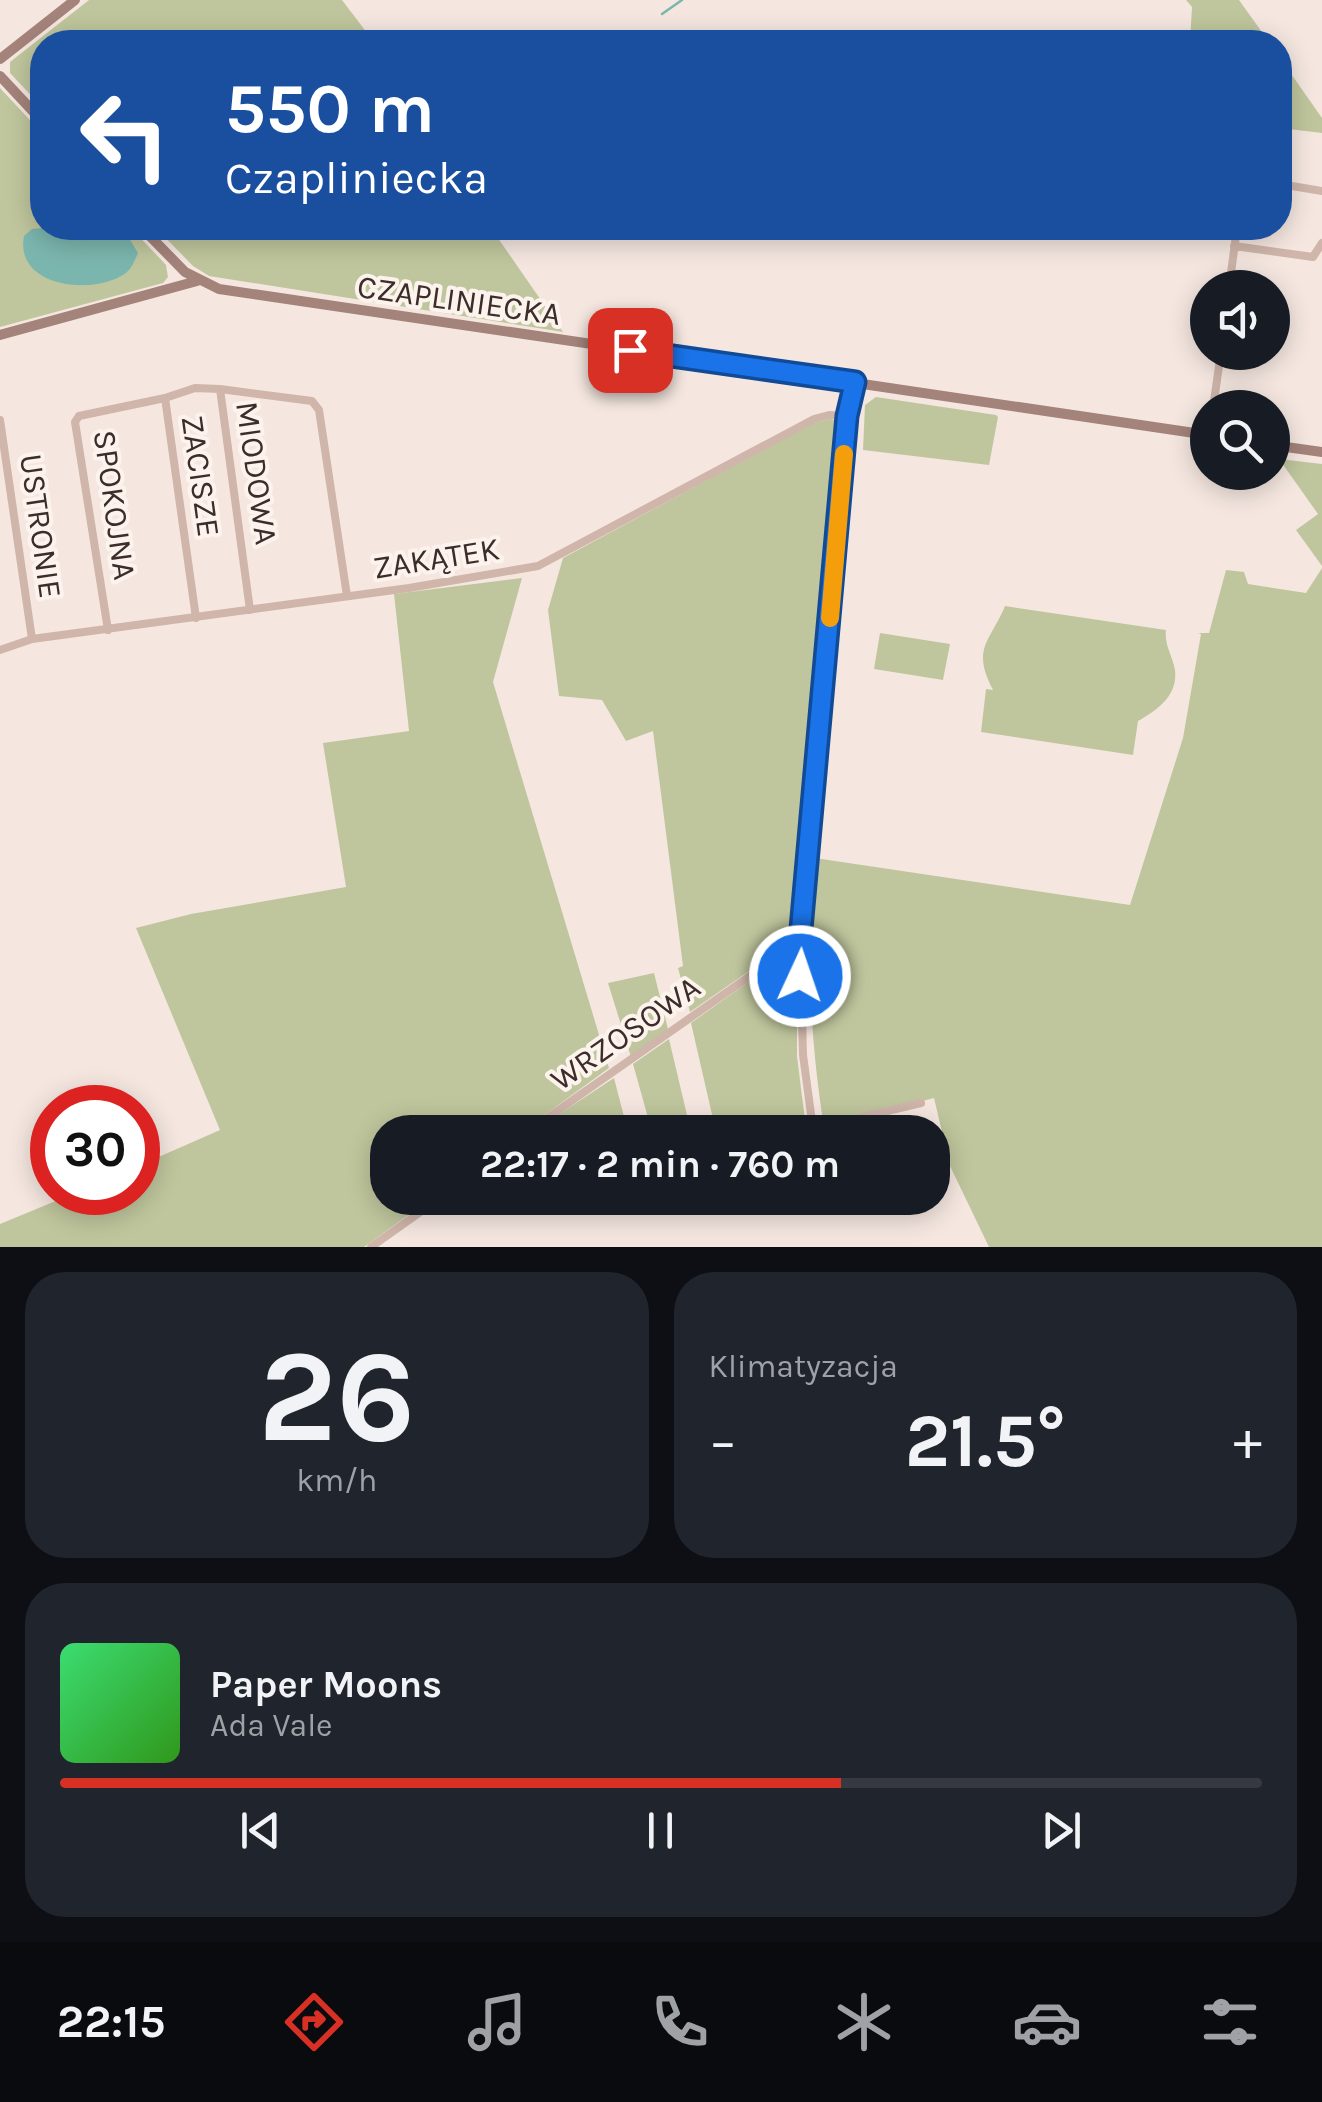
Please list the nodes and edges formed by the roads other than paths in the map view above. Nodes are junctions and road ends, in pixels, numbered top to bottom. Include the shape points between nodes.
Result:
1 (75, 0) edge
2 (37, 30) edge
3 (30, 35) edge
4 (0, 59) edge
5 (0, 76) edge
6 (30, 108) edge
7 (1292, 186) edge
8 (1322, 191) edge
9 (153, 240) edge
10 (1235, 240) edge
11 (1322, 243) edge
12 (1234, 246) junction
13 (1231, 270) edge
14 (197, 281) junction
15 (0, 335) edge
16 (855, 382) junction
17 (220, 389) junction
18 (165, 398) junction
19 (847, 416) junction
20 (0, 420) edge
21 (1190, 432) edge
22 (1290, 448) edge
23 (1322, 452) edge
24 (346, 596) junction
25 (250, 610) junction
26 (196, 618) junction
27 (108, 630) junction
28 (32, 639) junction
29 (0, 650) edge
30 (800, 940) junction
31 (921, 1104) dead end
32 (551, 1115) edge
33 (811, 1115) edge
34 (872, 1115) edge
35 (416, 1215) edge
36 (371, 1247) edge

1 - 2 main road
3 - 4 main road
5 - 6 main road
7 - 8 street
9 - 14 main road, CZAPLINIECKA
10 - 12 street
11 - 12 street via 1313,257
12 - 13 street
14 - 15 main road
14 - 16 main road, CZAPLINIECKA
16 - 19 street
16 - 21 main road, CZAPLINIECKA
17 - 18 street, ZACISZE via 195,388
17 - 24 street, MIODOWA via 312,401 319,410
17 - 25 street, MIODOWA
18 - 26 street, ZACISZE
18 - 27 street, SPOKOJNA via 75,422
19 - 24 street, ZAKĄTEK via 822,416 538,566
19 - 30 street
20 - 28 street, USTRONIE
22 - 23 main road
24 - 25 street, ZAKĄTEK
25 - 26 street, ZAKĄTEK
26 - 27 street, ZAKĄTEK
27 - 28 street, ZAKĄTEK
28 - 29 street, ZAKĄTEK
30 - 32 street, WRZOSOWA
30 - 33 street
31 - 34 street
35 - 36 street

